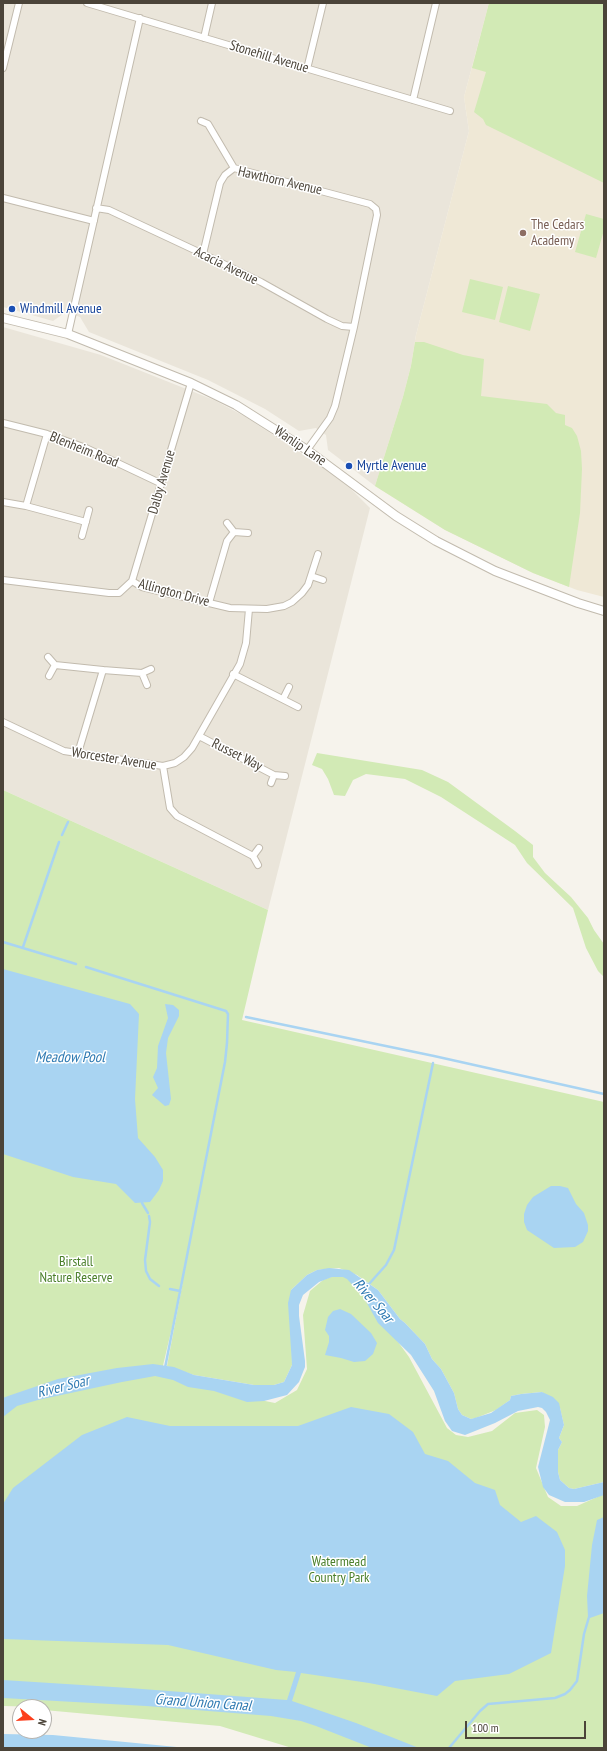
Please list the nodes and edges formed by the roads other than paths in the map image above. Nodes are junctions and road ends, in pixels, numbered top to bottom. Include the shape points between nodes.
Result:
1 (19, 3) edge
2 (87, 3) edge
3 (212, 3) edge
4 (323, 3) edge
5 (436, 3) edge
6 (104, 5) edge
7 (140, 18) junction
8 (204, 38) junction
9 (3, 68) edge
10 (307, 69) junction
11 (413, 100) junction
12 (450, 111) dead end
13 (201, 121) dead end
14 (234, 168) junction
15 (3, 198) edge
16 (96, 208) junction
17 (94, 221) junction
18 (203, 254) junction
19 (3, 318) edge
20 (354, 327) junction
21 (68, 334) junction
22 (191, 383) junction
23 (3, 423) edge
24 (47, 434) junction
25 (307, 450) junction
26 (162, 484) junction
27 (3, 502) edge
28 (26, 506) junction
29 (89, 510) dead end
30 (86, 522) junction
31 (227, 523) dead end
32 (234, 532) junction
33 (248, 533) dead end
34 (82, 536) dead end
35 (318, 554) dead end
36 (311, 576) junction
37 (3, 580) edge
38 (323, 580) dead end
39 (132, 581) junction
40 (209, 603) junction
41 (249, 609) junction
42 (604, 611) edge
43 (48, 657) dead end
44 (55, 665) junction
45 (103, 670) junction
46 (151, 670) dead end
47 (142, 673) junction
48 (233, 674) junction
49 (49, 676) dead end
50 (147, 685) dead end
51 (289, 688) dead end
52 (283, 699) junction
53 (298, 707) dead end
54 (3, 722) edge
55 (199, 736) junction
56 (78, 753) junction
57 (163, 766) junction
58 (274, 775) junction
59 (285, 776) dead end
60 (271, 784) dead end
61 (259, 848) dead end
62 (253, 856) junction
63 (258, 865) dead end

1 - 9 street
2 - 6 street, Stonehill Avenue
3 - 8 street
4 - 10 street
5 - 11 street
6 - 7 street, Stonehill Avenue
7 - 8 street, Stonehill Avenue
7 - 16 street
8 - 10 street, Stonehill Avenue
10 - 11 street, Stonehill Avenue
11 - 12 street, Stonehill Avenue
13 - 14 street via 211,124
14 - 18 street, Hawthorn Avenue via 220,183
14 - 20 street, Hawthorn Avenue via 370,204 376,209 377,215
15 - 17 street
16 - 17 street
16 - 18 street, Acacia Avenue via 109,210
17 - 21 street
18 - 20 street, Acacia Avenue via 261,282 327,319 342,326
19 - 21 street, Wanlip Lane
20 - 25 street via 335,406 330,418
21 - 22 street, Wanlip Lane
22 - 25 street, Wanlip Lane via 236,405
22 - 26 street, Dalby Avenue
23 - 24 street, Blenheim Road
24 - 26 street, Blenheim Road via 86,448
24 - 28 street
25 - 42 street, Wanlip Lane via 396,516 447,547 495,570
26 - 39 street, Dalby Avenue
27 - 28 street
28 - 30 street
29 - 30 street
30 - 34 street
31 - 32 street
32 - 33 street
32 - 40 street via 227,541
35 - 36 street, Allington Drive
36 - 38 street
36 - 41 street, Allington Drive via 308,585 292,602 284,606
37 - 39 street, Allington Drive via 110,593 119,592
39 - 40 street, Allington Drive via 142,587
40 - 41 street, Allington Drive
41 - 48 street, Worcester Avenue via 246,643 240,664
43 - 44 street
44 - 45 street
44 - 49 street
45 - 47 street
45 - 56 street
46 - 47 street
47 - 50 street
48 - 52 street
48 - 55 street, Worcester Avenue
51 - 52 street
52 - 53 street
54 - 56 street, Worcester Avenue via 56,748
55 - 57 street, Worcester Avenue via 184,757
55 - 58 street, Russet Way
56 - 57 street, Worcester Avenue
57 - 62 street via 170,808 176,816
58 - 59 street, Russet Way
58 - 60 street, Russet Way
61 - 62 street
62 - 63 street

